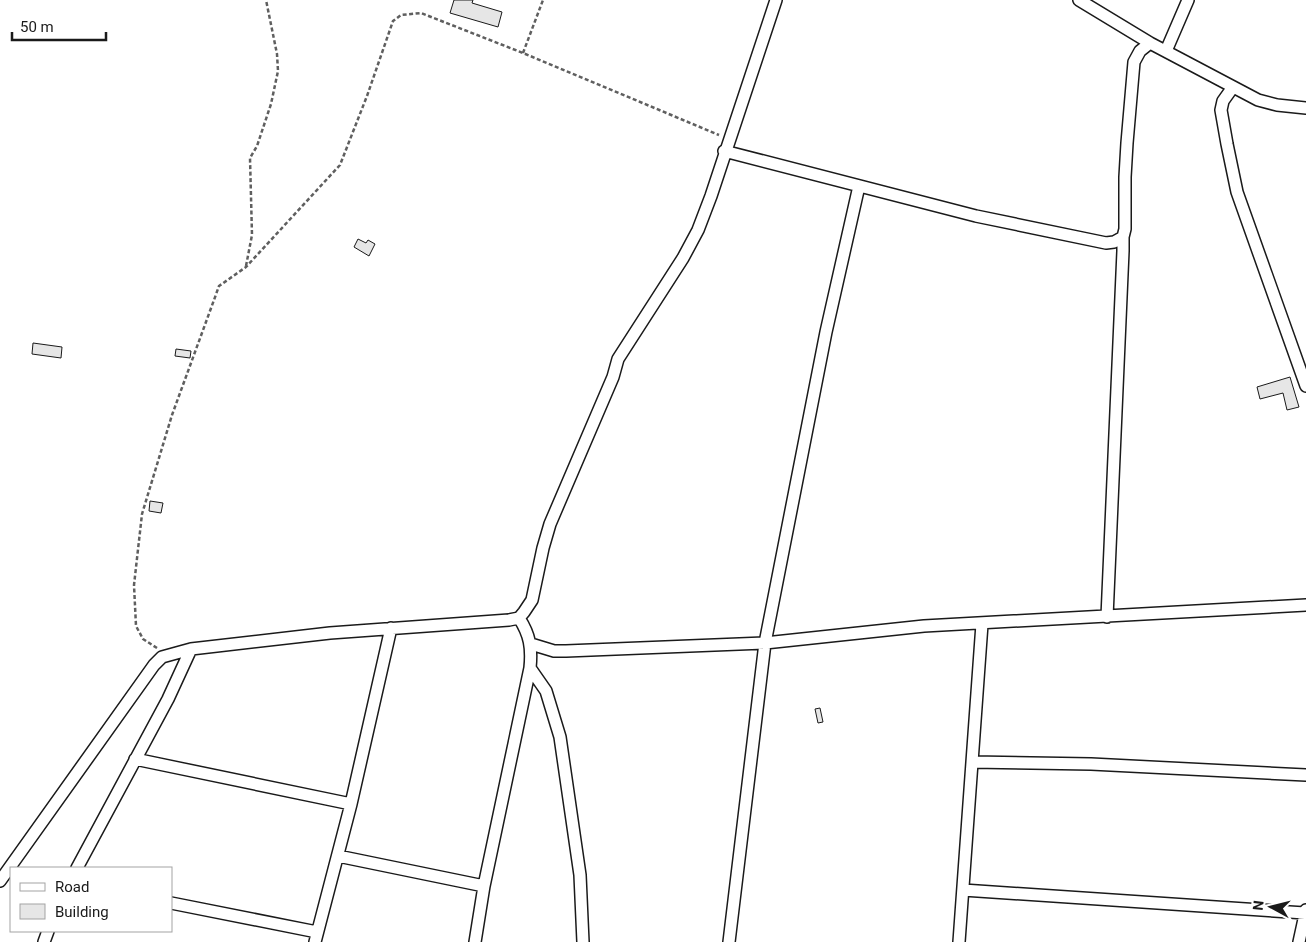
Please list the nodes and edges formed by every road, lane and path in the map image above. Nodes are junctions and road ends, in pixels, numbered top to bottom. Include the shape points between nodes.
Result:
1 (266, 0) edge
2 (543, 0) edge
3 (776, 0) edge
4 (1079, 0) edge
5 (1188, 0) edge
6 (1150, 43) junction
7 (1166, 51) junction
8 (524, 53) junction
9 (1234, 88) junction
10 (1306, 108) edge
11 (728, 139) junction
12 (724, 152) junction
13 (859, 186) junction
14 (1122, 237) junction
15 (246, 267) junction
16 (1306, 386) edge
17 (1306, 605) edge
18 (1107, 617) junction
19 (519, 618) junction
20 (982, 624) junction
21 (391, 628) junction
22 (765, 643) junction
23 (531, 644) junction
24 (191, 649) junction
25 (170, 653) junction
26 (530, 668) junction
27 (135, 759) junction
28 (972, 762) junction
29 (1306, 775) edge
30 (351, 804) junction
31 (338, 856) junction
32 (11, 867) edge
33 (78, 867) edge
34 (10, 868) edge
35 (0, 880) edge
36 (484, 886) junction
37 (963, 890) junction
38 (172, 903) edge
39 (1306, 912) edge
40 (316, 937) edge
41 (475, 942) edge
42 (583, 942) edge
43 (729, 942) edge
44 (959, 942) edge
45 (1299, 942) edge

1 - 15 path via 278,71 271,104 250,158 252,235
2 - 8 path
3 - 11 street
4 - 6 street
5 - 7 street
6 - 7 street
6 - 14 street via 1134,62
7 - 9 street
8 - 11 path
8 - 15 path via 421,13 401,15 393,21 340,165
9 - 10 street via 1258,100
9 - 16 street via 1223,100 1221,110 1237,192
11 - 12 street
12 - 13 street
12 - 19 street via 698,230 618,359 550,524 532,600
13 - 14 street via 976,216 1106,242
13 - 22 street via 826,332
14 - 18 street
15 - 25 path via 219,286 172,415 142,514 134,585 136,626 143,639 153,647
17 - 18 street
18 - 20 street
19 - 21 street
19 - 23 street
20 - 22 street via 924,626
20 - 28 street
21 - 24 street
21 - 30 street
22 - 23 street via 566,651
22 - 43 street
23 - 26 street
24 - 25 street
24 - 27 street
25 - 32 street via 154,665
26 - 36 street
26 - 42 street via 546,691 560,738 580,875
27 - 30 street
27 - 33 street
28 - 29 street
28 - 37 street
30 - 31 street
31 - 36 street
31 - 40 street
34 - 35 street
36 - 41 street
37 - 39 street
37 - 44 street
38 - 40 street
39 - 45 street

